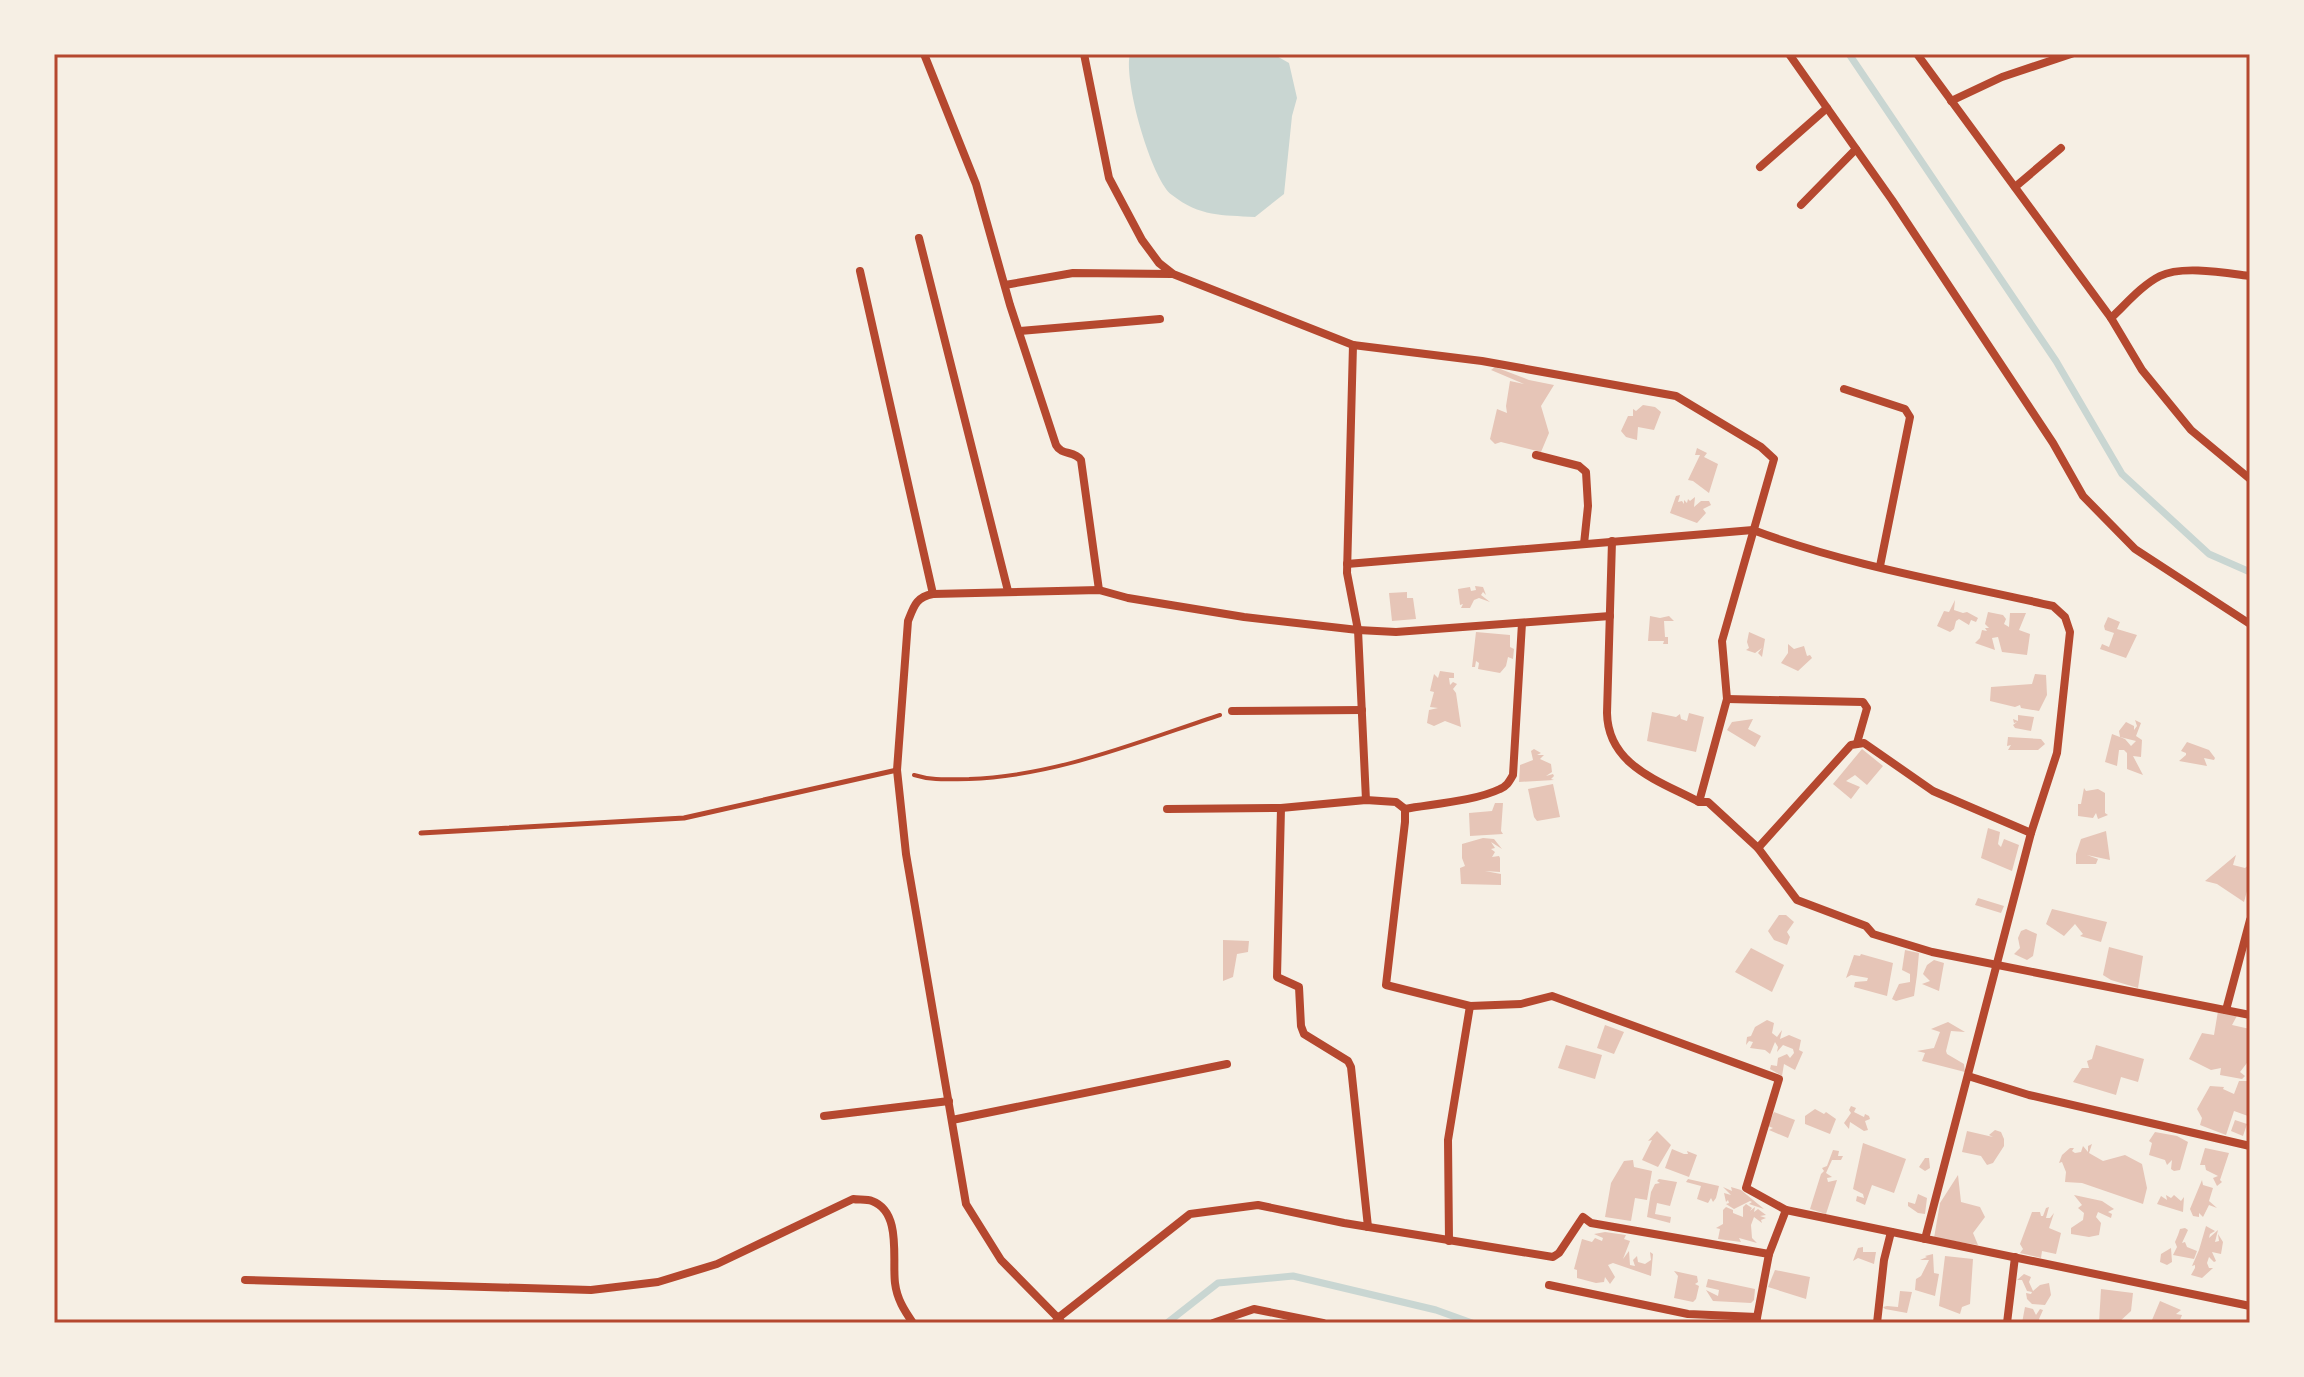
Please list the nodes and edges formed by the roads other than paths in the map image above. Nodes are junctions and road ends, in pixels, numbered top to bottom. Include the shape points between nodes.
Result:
1 (924, 54) edge
2 (1084, 54) edge
3 (1789, 54) edge
4 (1917, 54) edge
5 (2071, 54) edge
6 (1951, 101) junction
7 (1827, 108) junction
8 (2061, 148) dead end
9 (1856, 149) junction
10 (1760, 167) dead end
11 (2015, 187) junction
12 (1801, 205) dead end
13 (919, 238) dead end
14 (860, 271) dead end
15 (1173, 274) junction
16 (2250, 276) edge
17 (1005, 285) junction
18 (2111, 318) junction
19 (1160, 319) dead end
20 (1020, 331) junction
21 (1353, 345) junction
22 (1844, 389) dead end
23 (1536, 455) dead end
24 (2250, 479) edge
25 (1753, 530) junction
26 (1612, 541) junction
27 (1584, 544) junction
28 (1347, 564) junction
29 (1880, 566) junction
30 (1099, 590) junction
31 (1008, 591) junction
32 (933, 594) junction
33 (1610, 616) junction
34 (1522, 623) junction
35 (2250, 624) edge
36 (1358, 630) junction
37 (1727, 699) junction
38 (1362, 710) junction
39 (1232, 711) road end
40 (1857, 743) junction
41 (897, 770) junction
42 (1366, 800) junction
43 (1699, 802) junction
44 (1281, 808) junction
45 (1167, 809) dead end
46 (1405, 809) junction
47 (421, 833) dead end
48 (2031, 833) junction
49 (1758, 848) junction
50 (2250, 920) edge
51 (1998, 966) junction
52 (1470, 1006) junction
53 (2226, 1010) junction
54 (2250, 1015) edge
55 (1227, 1064) dead end
56 (1968, 1076) junction
57 (949, 1101) junction
58 (824, 1116) dead end
59 (952, 1120) junction
60 (2250, 1146) edge
61 (1786, 1210) junction
62 (1368, 1227) junction
63 (1891, 1232) junction
64 (1925, 1239) junction
65 (1449, 1241) junction
66 (1769, 1254) junction
67 (2015, 1257) junction
68 (245, 1280) dead end
69 (1549, 1285) dead end
70 (2250, 1306) edge
71 (1756, 1320) edge
72 (1058, 1321) edge
73 (913, 1323) edge
74 (1213, 1323) edge
75 (1323, 1323) edge
76 (1877, 1323) edge
77 (2007, 1323) edge

1 - 17 street via 971,170
2 - 15 street via 1109,178 1142,240
3 - 7 street
4 - 6 street
5 - 6 street
6 - 11 street
7 - 9 street
7 - 10 street
8 - 11 street
9 - 12 street
9 - 35 street via 2083,496 2135,549
11 - 18 street
13 - 31 street
14 - 32 street
15 - 17 street via 1073,273
15 - 21 street
16 - 18 street via 2208,271 2163,274
17 - 20 street
18 - 24 street via 2142,370 2191,430
19 - 20 street
20 - 30 street via 1056,445 1081,460
21 - 25 street via 1482,361 1676,396 1774,459
21 - 28 street
22 - 29 street via 1905,409 1910,417
23 - 27 street via 1586,472
25 - 26 street
25 - 29 street
25 - 37 street via 1722,641
26 - 27 street
26 - 33 street
27 - 28 street
28 - 36 street
29 - 48 street via 2053,606 2065,617 2070,632 2057,753
30 - 31 street
30 - 36 street via 1244,617
31 - 32 street
32 - 41 street via 915,603 908,621
33 - 34 street
33 - 43 street via 1607,724 1614,744 1630,765
34 - 36 street
34 - 46 street via 1513,775 1508,785
36 - 38 street
37 - 40 street via 1863,702 1867,708
37 - 43 street
38 - 39 street
38 - 42 street
40 - 48 street via 1933,791
40 - 49 street
41 - 47 lane via 684,818
41 - 57 street via 906,854
42 - 44 street
42 - 46 street via 1396,802
43 - 49 street via 1708,802
44 - 45 street
44 - 62 street via 1277,977 1301,991 1304,1034 1351,1067
46 - 52 street via 1386,985
48 - 51 street
49 - 51 street via 1797,900 1866,926 1873,934
50 - 53 street
51 - 53 street
51 - 56 street
52 - 61 street via 1521,1004 1552,996 1779,1079 1746,1188
52 - 65 street via 1448,1140
53 - 54 street
55 - 59 street
56 - 60 street
56 - 64 street
57 - 58 street
57 - 59 street
59 - 72 street via 966,1204 1001,1260
61 - 63 street
61 - 66 street
62 - 65 street
62 - 72 street via 1258,1205 1190,1214
63 - 64 street
63 - 76 street
64 - 67 street
65 - 66 street via 1553,1257 1583,1217 1591,1223
66 - 71 street
67 - 70 street
67 - 77 street
68 - 73 street via 591,1290 658,1282 717,1264 853,1199 874,1202 888,1216 895,1241 895,1282
69 - 71 street via 1688,1314
74 - 75 street via 1254,1309

